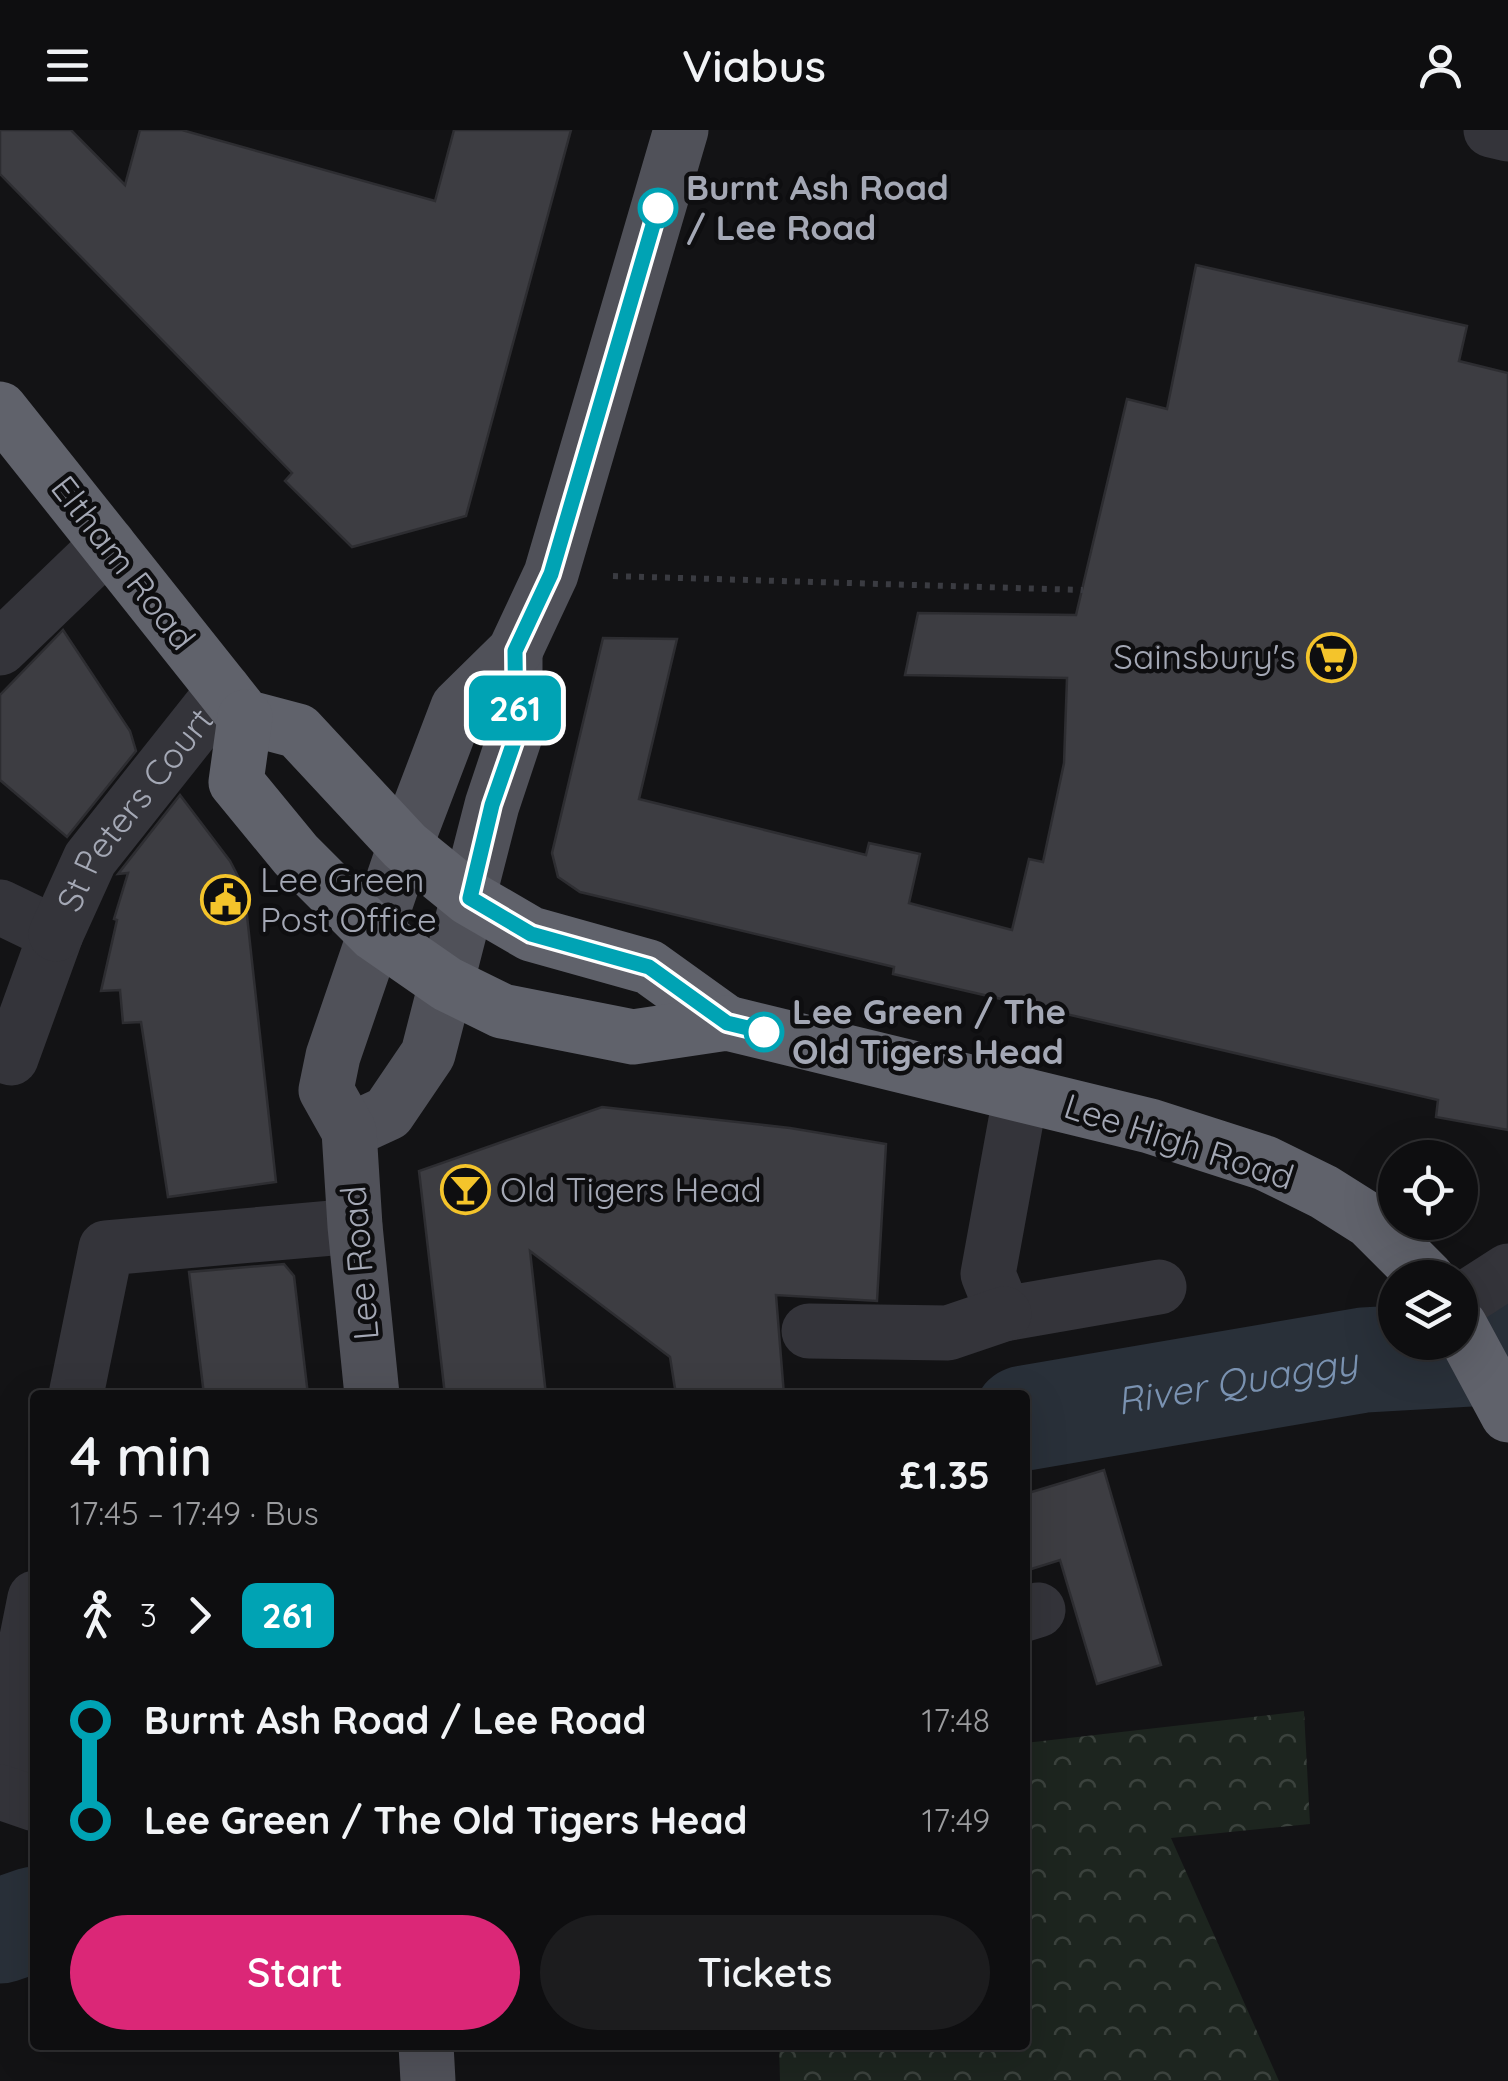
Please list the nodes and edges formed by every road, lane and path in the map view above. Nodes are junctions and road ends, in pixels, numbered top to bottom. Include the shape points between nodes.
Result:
1 (681, 130) edge
2 (1492, 130) edge
3 (1508, 134) edge
4 (0, 409) edge
5 (108, 544) junction
6 (612, 576) dead end
7 (1083, 590) dead end
8 (0, 648) edge
9 (515, 651) junction
10 (234, 704) junction
11 (406, 846) junction
12 (470, 898) junction
13 (0, 906) edge
14 (56, 934) junction
15 (375, 934) junction
16 (447, 984) junction
17 (727, 1023) junction
18 (11, 1058) dead end
19 (1020, 1093) junction
20 (349, 1131) junction
21 (354, 1226) junction
22 (1409, 1260) edge
23 (1508, 1270) edge
24 (1158, 1287) dead end
25 (1478, 1290) edge
26 (1004, 1314) junction
27 (808, 1331) dead end
28 (1478, 1360) edge
29 (77, 1390) edge
30 (371, 1390) edge
31 (1505, 1410) edge
32 (30, 1623) edge
33 (0, 1772) edge
34 (0, 1792) edge
35 (30, 1802) edge
36 (426, 2050) edge
37 (428, 2081) edge

1 - 9 main road via 551,574
2 - 3 street
4 - 5 highway, Eltham Road
5 - 8 street
5 - 10 highway, Eltham Road
6 - 7 path
9 - 11 main road, Lee Road via 458,707
9 - 12 main road via 516,736
10 - 11 highway via 298,732
10 - 14 street, St Peters Court via 90,859
10 - 15 highway via 236,782
11 - 12 highway
11 - 15 main road, Lee Road
12 - 16 main road
12 - 17 highway, Lee High Road via 531,934 649,967
13 - 14 street, St Peters Court
14 - 18 street, St Peters Court
15 - 16 highway, Lee High Road
15 - 20 main road, Lee Road via 326,1090
16 - 17 highway, Lee High Road via 502,1011 633,1038
16 - 20 main road via 428,1054 388,1113
17 - 19 highway, Lee High Road
19 - 22 highway, Lee High Road via 1265,1163 1370,1222
19 - 26 street via 988,1274
20 - 21 main road, Lee Road
21 - 29 street via 106,1248
21 - 30 main road, Lee Road
23 - 25 street
24 - 26 street
26 - 27 street via 948,1333
28 - 31 highway
32 - 33 street
34 - 35 street
36 - 37 main road

